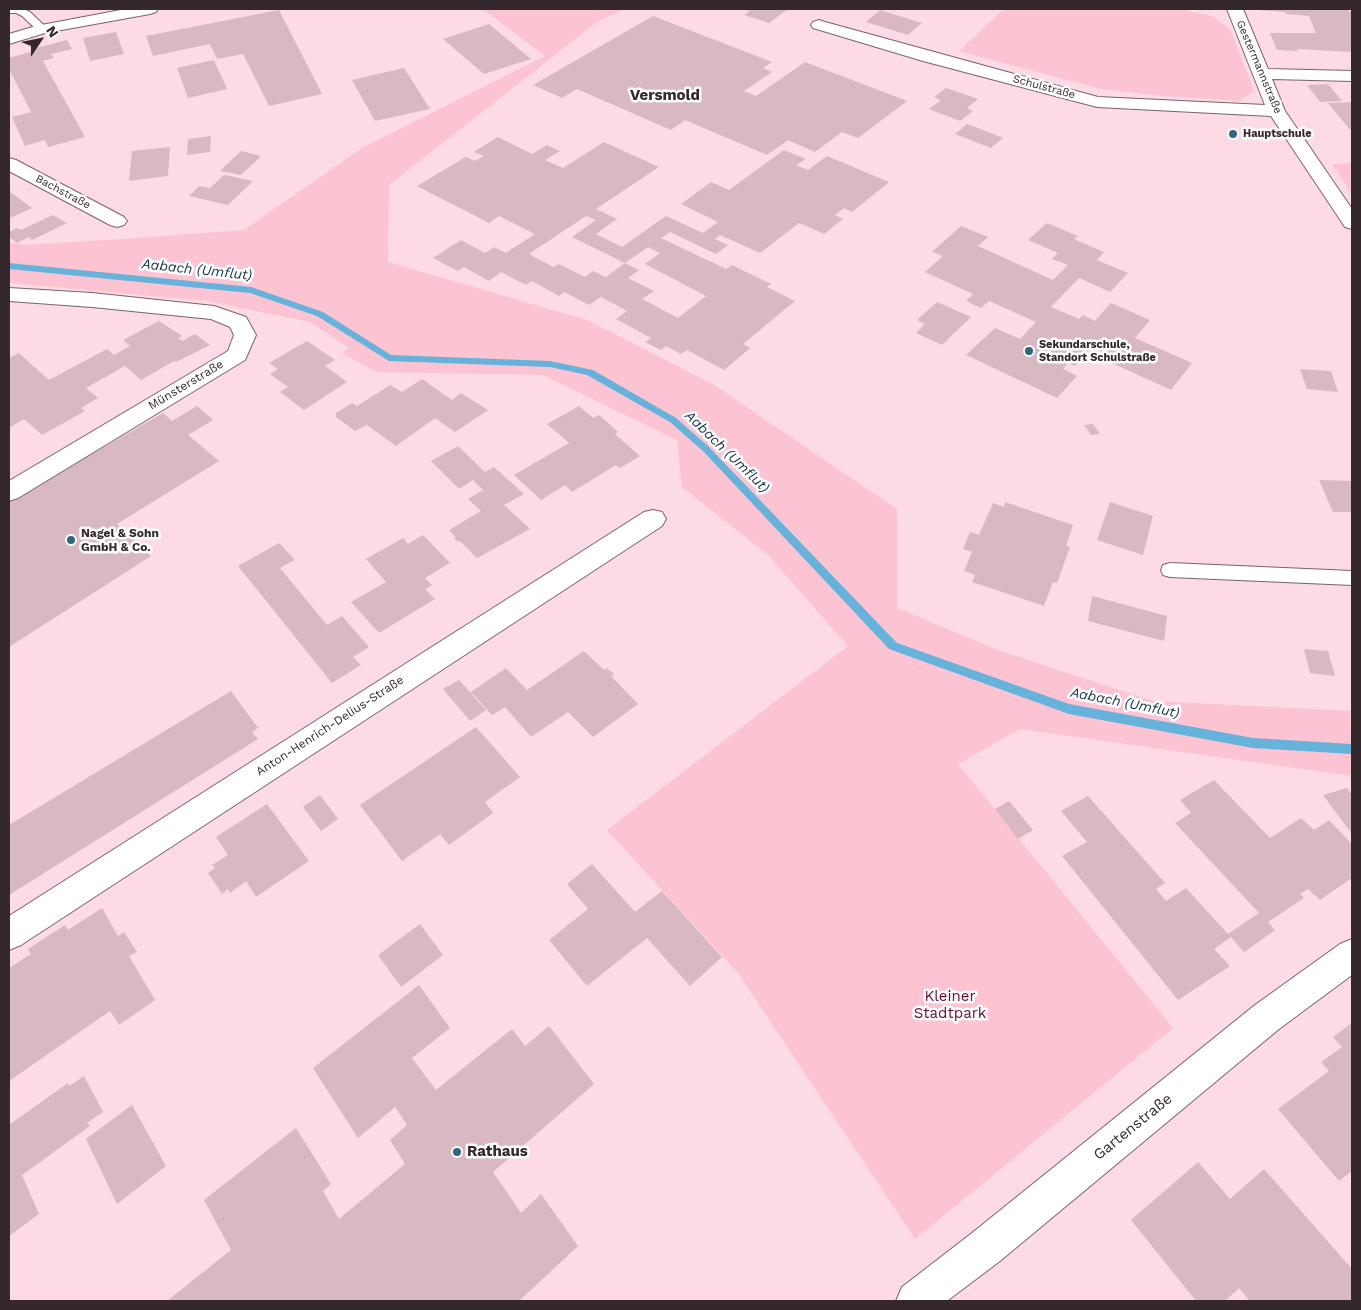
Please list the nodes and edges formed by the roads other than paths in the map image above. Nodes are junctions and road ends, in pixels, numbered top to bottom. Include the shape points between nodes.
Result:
1 (150, 9) edge
2 (1230, 9) edge
3 (9, 10) edge
4 (819, 25) dead end
5 (42, 29) junction
6 (9, 39) edge
7 (1260, 74) junction
8 (1352, 76) edge
9 (1276, 111) junction
10 (9, 164) edge
11 (117, 220) dead end
12 (1352, 223) edge
13 (9, 294) edge
14 (9, 492) edge
15 (653, 519) dead end
16 (1170, 570) dead end
17 (1352, 578) edge
18 (9, 934) edge
19 (1352, 954) edge
20 (916, 1301) edge

1 - 5 street
2 - 7 street, Gestermannstraße
3 - 5 lane via 26,14
4 - 9 street, Schulstraße via 1097,102
5 - 6 street
7 - 8 street
7 - 9 street, Gestermannstraße
9 - 12 street, Gestermannstraße
10 - 11 street, Bachstraße
13 - 14 street, Münsterstraße via 214,313 238,322 245,335 236,355
15 - 18 street, Anton-Henrich-Delius-Straße
16 - 17 lane
19 - 20 street, Gartenstraße via 1267,1017

